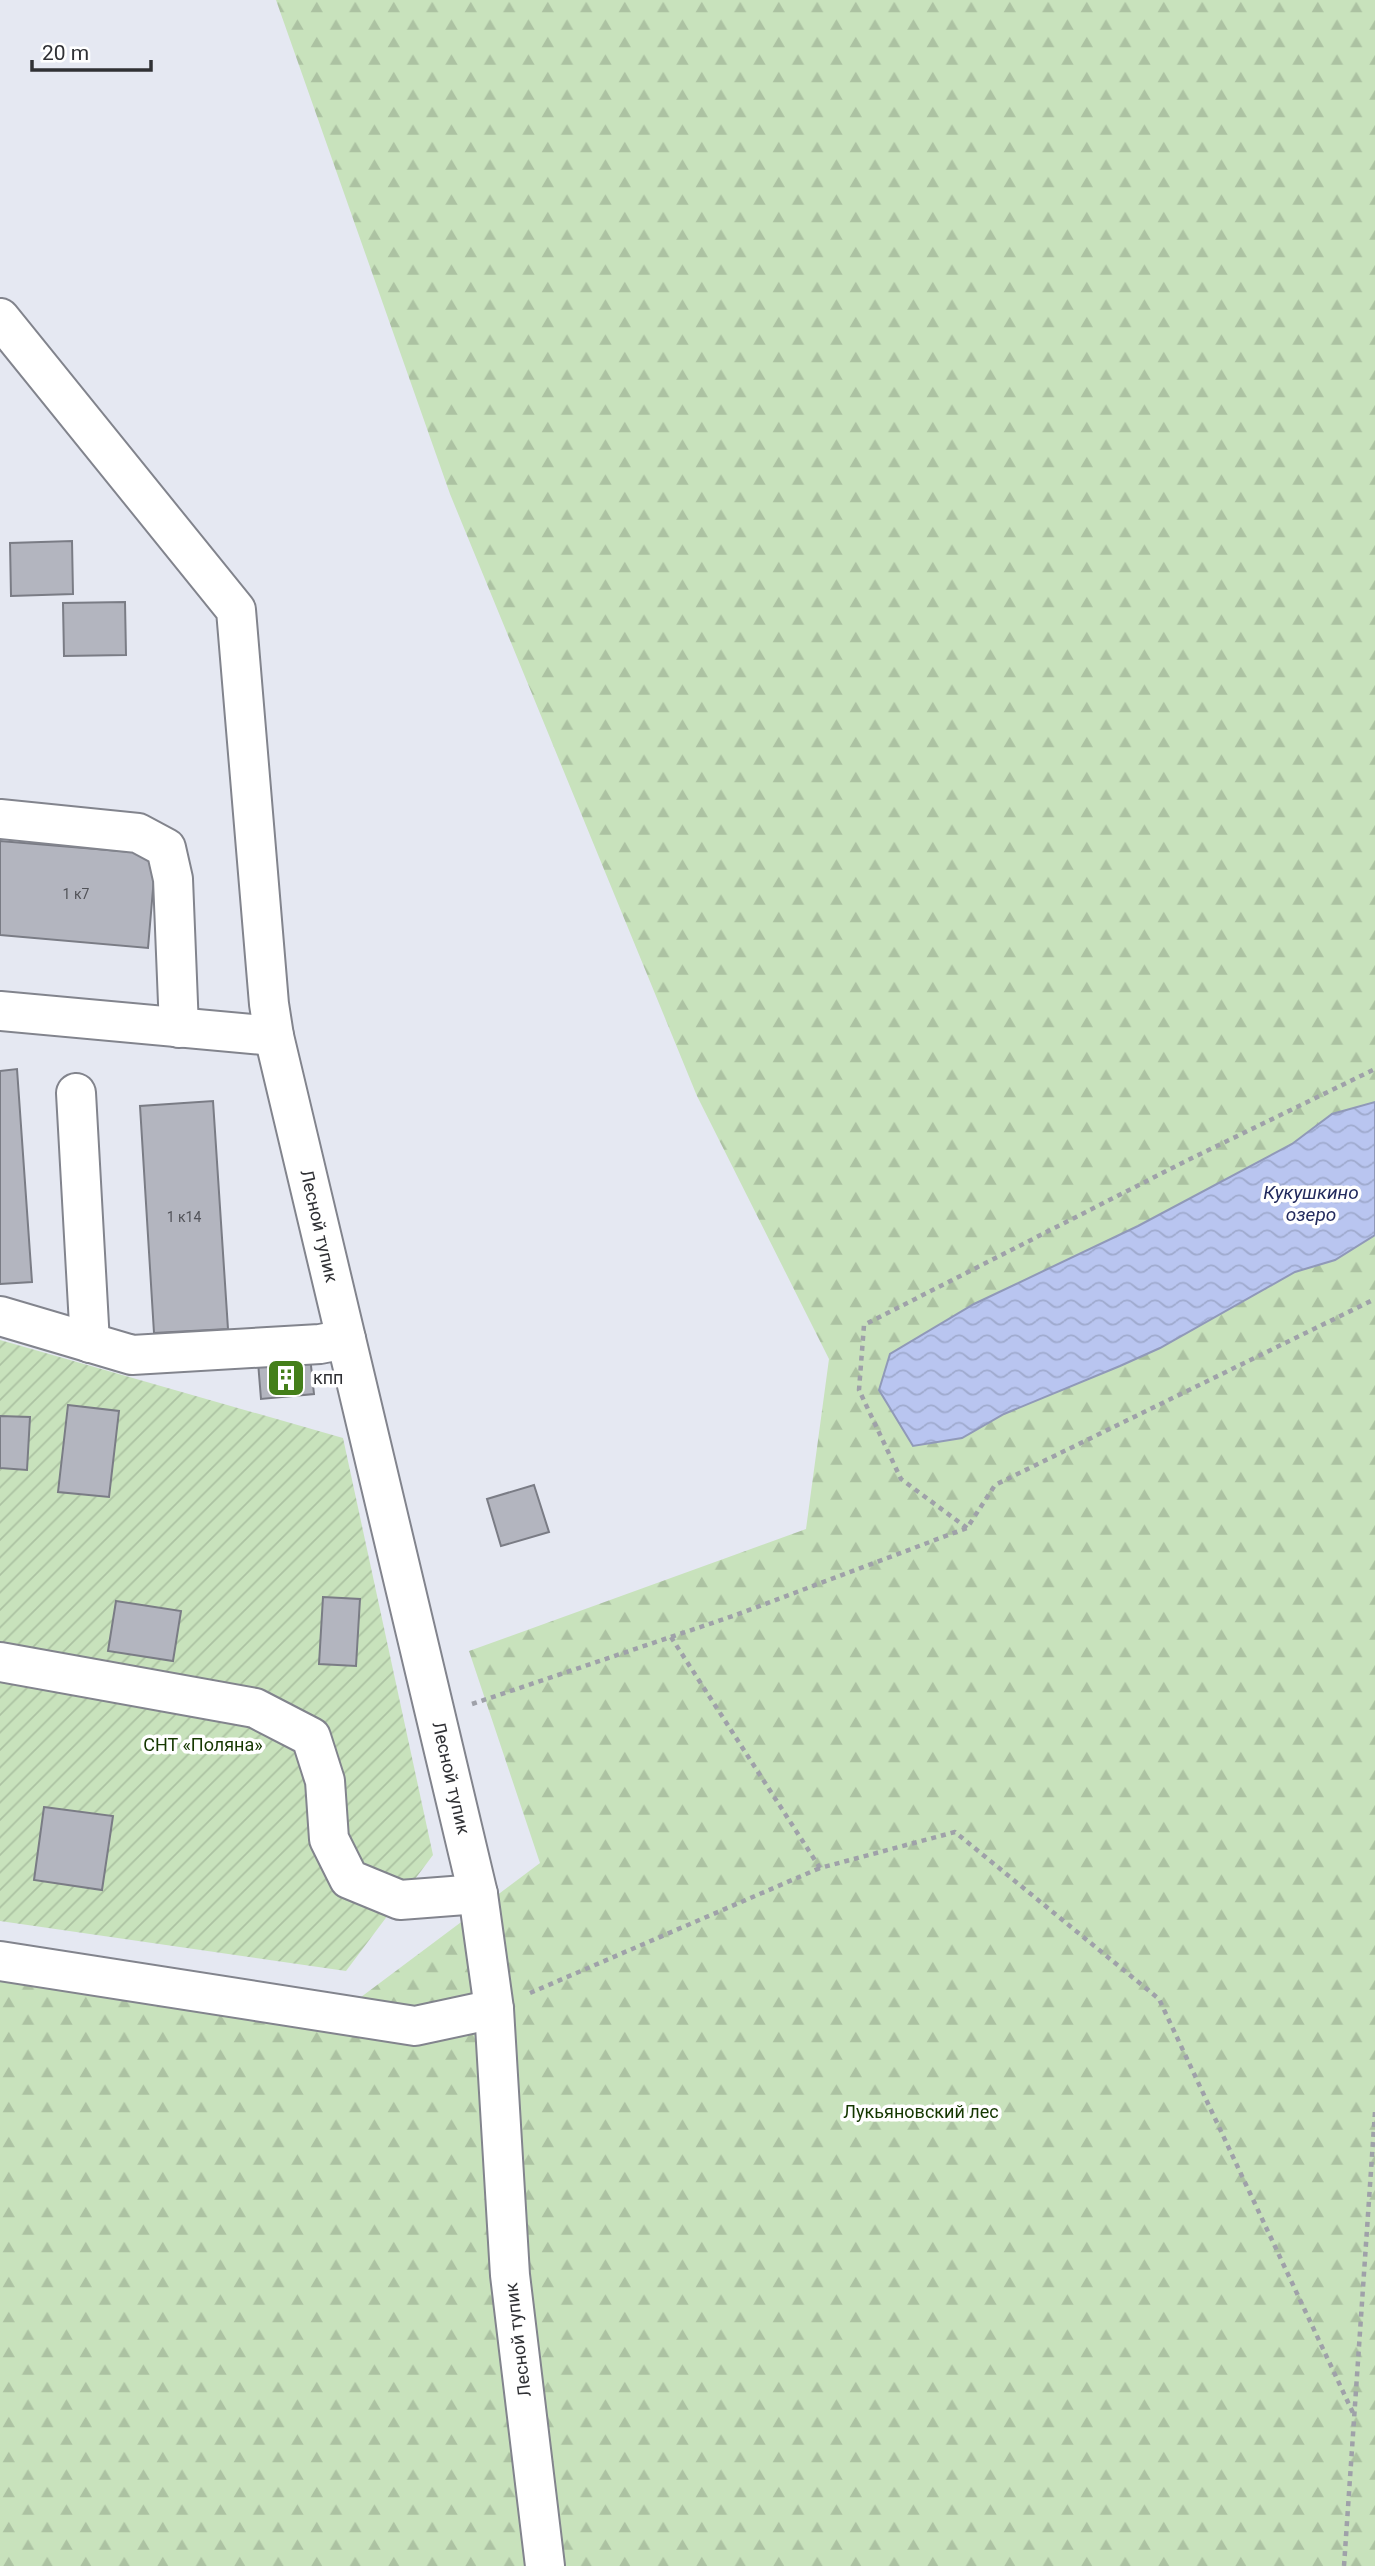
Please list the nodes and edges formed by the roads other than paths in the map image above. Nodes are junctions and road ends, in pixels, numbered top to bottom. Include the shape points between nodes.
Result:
1 (0, 318) edge
2 (0, 819) edge
3 (0, 1011) edge
4 (272, 1020) junction
5 (179, 1028) junction
6 (76, 1093) dead end
7 (0, 1316) edge
8 (346, 1339) junction
9 (90, 1342) junction
10 (0, 1662) edge
11 (478, 1894) junction
12 (0, 1961) edge
13 (494, 2009) junction
14 (545, 2566) edge

1 - 4 street, Лесной тупик via 236,610
2 - 5 street via 138,832 166,848 173,880
3 - 5 street
4 - 5 street
4 - 8 street, Лесной тупик
6 - 9 street
7 - 9 street
8 - 9 street via 132,1355
8 - 11 street, Лесной тупик
10 - 11 street via 255,1708 311,1737 325,1781 329,1839 349,1879 400,1900
11 - 13 street, Лесной тупик
12 - 13 street via 415,2026
13 - 14 street, Лесной тупик via 510,2274

